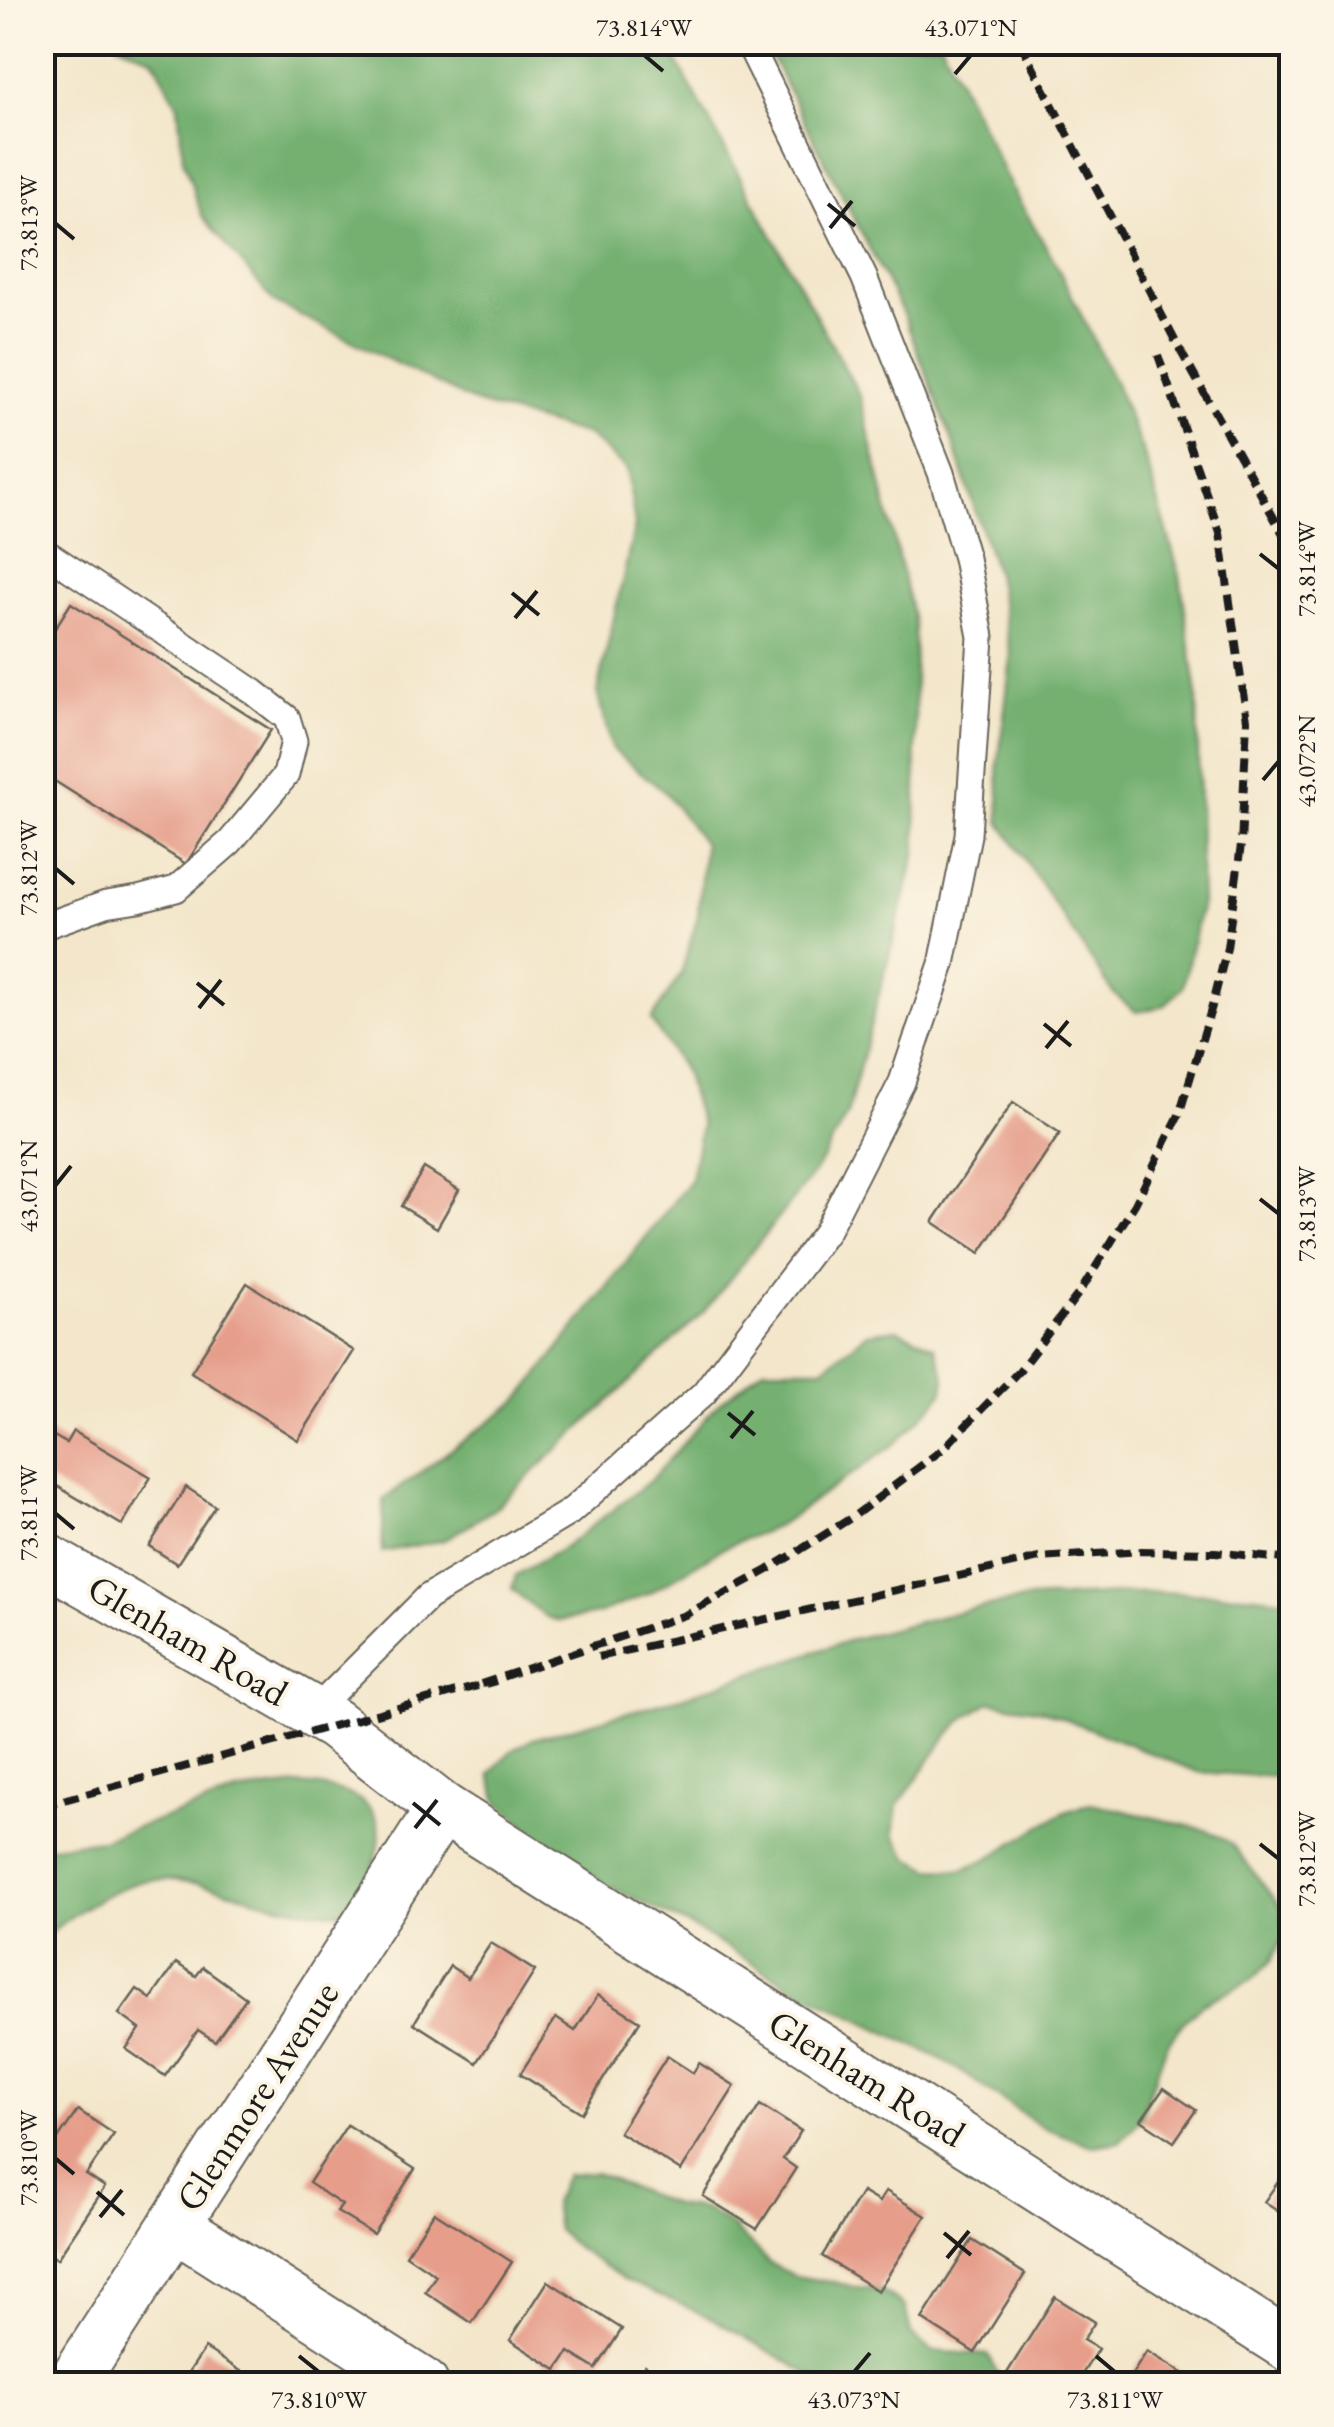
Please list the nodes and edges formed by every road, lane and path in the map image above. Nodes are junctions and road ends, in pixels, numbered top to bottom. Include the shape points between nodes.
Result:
1 (748, 42) edge
2 (42, 550) edge
3 (42, 927) edge
4 (42, 1557) edge
5 (323, 1718) junction
6 (442, 1808) junction
7 (174, 2225) junction
8 (1292, 2348) edge
9 (72, 2384) edge
10 (423, 2384) edge

1 - 5 lane via 864,278 941,473 966,558 981,637 968,835 942,964 902,1082 826,1232 704,1394 570,1512 428,1598
2 - 3 lane via 254,692 288,718 294,741 286,775 230,842 176,889
4 - 5 street, Glenham Road
5 - 6 street, Glenham Road
6 - 7 street, Glenmore Avenue
6 - 8 street, Glenham Road
7 - 9 street, Glenmore Avenue
7 - 10 street

